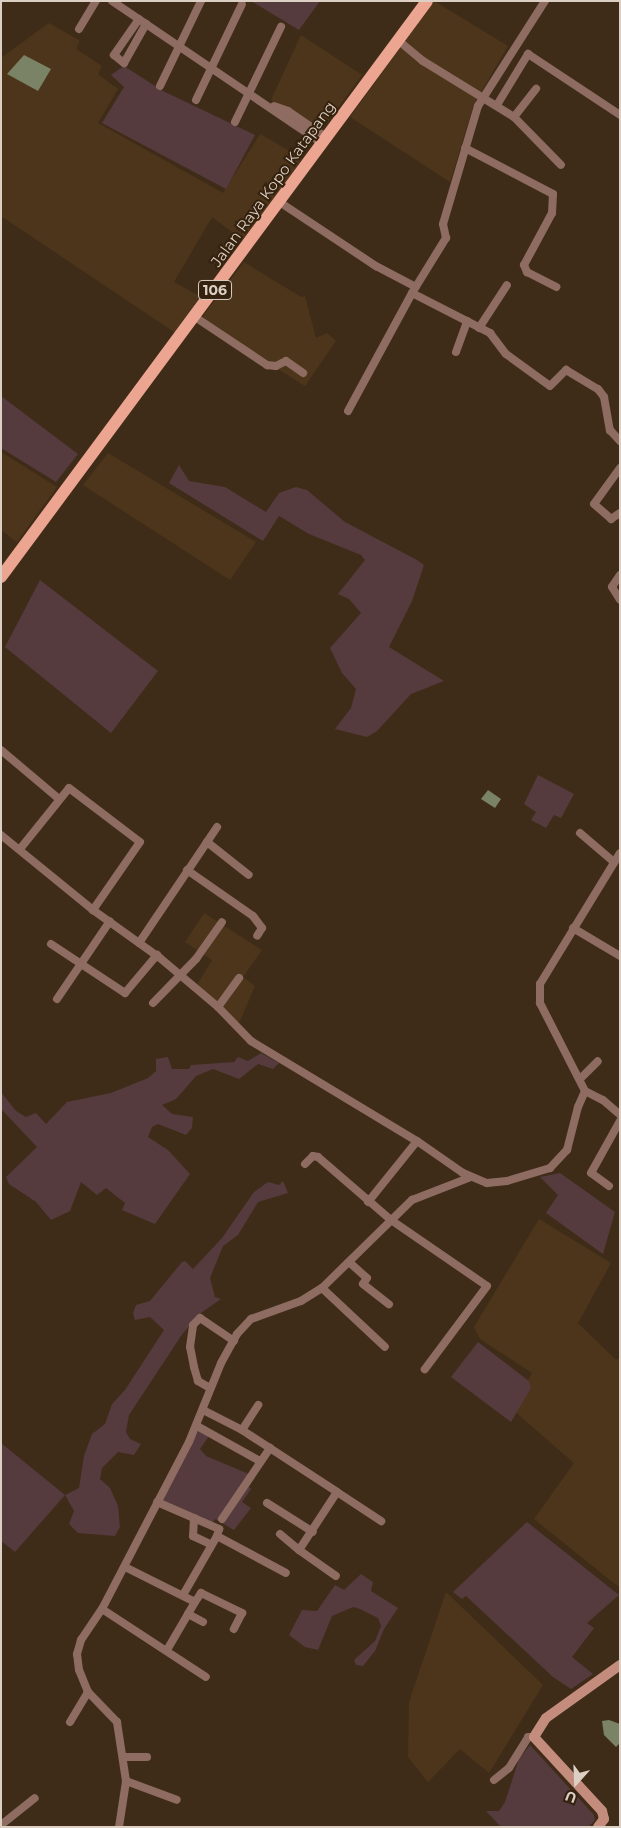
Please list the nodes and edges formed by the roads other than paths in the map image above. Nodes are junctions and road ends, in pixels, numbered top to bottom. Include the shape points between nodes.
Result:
1 (96, 1) edge
2 (112, 1) edge
3 (201, 1) edge
4 (427, 1) edge
5 (545, 1) edge
6 (122, 4) edge
7 (242, 4) dead end
8 (143, 22) junction
9 (281, 27) dead end
10 (79, 28) dead end
11 (400, 41) junction
12 (179, 46) junction
13 (212, 68) junction
14 (160, 86) dead end
15 (536, 89) dead end
16 (249, 93) junction
17 (483, 96) junction
18 (196, 100) dead end
19 (497, 105) junction
20 (620, 115) edge
21 (514, 117) junction
22 (235, 122) dead end
23 (324, 140) junction
24 (465, 148) junction
25 (561, 166) dead end
26 (278, 201) junction
27 (507, 285) dead end
28 (556, 287) dead end
29 (414, 290) junction
30 (195, 317) junction
31 (467, 321) junction
32 (479, 328) junction
33 (456, 352) dead end
34 (303, 373) dead end
35 (348, 411) dead end
36 (620, 441) edge
37 (620, 468) edge
38 (620, 513) edge
39 (620, 575) edge
40 (1, 578) edge
41 (620, 600) edge
42 (1, 750) edge
43 (60, 799) junction
44 (217, 827) dead end
45 (580, 833) dead end
46 (1, 835) edge
47 (207, 842) junction
48 (20, 849) junction
49 (620, 853) edge
50 (614, 862) junction
51 (186, 870) junction
52 (250, 875) dead end
53 (93, 910) junction
54 (110, 921) junction
55 (222, 922) dead end
56 (573, 928) junction
57 (257, 936) dead end
58 (139, 943) junction
59 (51, 944) dead end
60 (157, 956) junction
61 (620, 956) edge
62 (81, 962) junction
63 (179, 975) junction
64 (239, 978) dead end
65 (57, 999) dead end
66 (153, 1003) dead end
67 (218, 1007) junction
68 (598, 1061) dead end
69 (580, 1079) junction
70 (585, 1091) junction
71 (620, 1115) edge
72 (620, 1122) edge
73 (417, 1141) junction
74 (306, 1164) dead end
75 (471, 1177) junction
76 (609, 1186) dead end
77 (368, 1202) junction
78 (391, 1220) junction
79 (350, 1262) junction
80 (322, 1288) junction
81 (389, 1304) dead end
82 (234, 1341) junction
83 (385, 1347) dead end
84 (425, 1369) dead end
85 (210, 1388) junction
86 (258, 1405) dead end
87 (203, 1410) junction
88 (197, 1426) junction
89 (242, 1430) junction
90 (270, 1448) junction
91 (260, 1461) junction
92 (337, 1492) junction
93 (157, 1502) junction
94 (267, 1503) dead end
95 (194, 1518) junction
96 (222, 1519) dead end
97 (381, 1521) dead end
98 (313, 1532) junction
99 (280, 1534) dead end
100 (216, 1536) junction
101 (210, 1544) junction
102 (299, 1550) junction
103 (125, 1567) junction
104 (286, 1573) dead end
105 (336, 1576) dead end
106 (183, 1595) junction
107 (194, 1602) junction
108 (102, 1609) junction
109 (188, 1614) junction
110 (203, 1622) dead end
111 (234, 1629) dead end
112 (167, 1650) junction
113 (620, 1665) edge
114 (206, 1676) dead end
115 (88, 1692) junction
116 (70, 1722) dead end
117 (534, 1737) junction
118 (122, 1757) junction
119 (147, 1757) dead end
120 (494, 1780) dead end
121 (126, 1782) junction
122 (36, 1798) dead end
123 (177, 1800) dead end
124 (1, 1825) edge
125 (119, 1827) edge
126 (598, 1827) edge

1 - 10 street
2 - 6 street
3 - 12 street
4 - 11 main road, Jalan Raya Kopo Katapang / 106
5 - 17 street
6 - 8 street
7 - 13 street
8 - 8 street via 124,63 115,54
8 - 12 street
9 - 16 street
11 - 17 street via 423,61
11 - 23 main road, Jalan Raya Kopo Katapang / 106
12 - 13 street
12 - 14 street
13 - 16 street
13 - 18 street
15 - 21 street
16 - 22 street
16 - 23 street
17 - 19 street
17 - 24 street
19 - 20 street via 528,54
19 - 21 street
21 - 25 street
23 - 26 main road, Jalan Raya Kopo Katapang / 106
24 - 28 street via 553,194 552,213 524,265 527,272
24 - 29 street via 443,224 446,238
26 - 29 street
26 - 30 main road, Jalan Raya Kopo Katapang / 106
27 - 32 street
29 - 31 street
29 - 35 street
30 - 34 street via 267,365 276,366 286,360
30 - 40 main road, Jalan Raya Kopo Katapang / 106
31 - 32 street
31 - 33 street
32 - 36 street via 490,333 506,354 550,386 566,370 598,389 604,397 610,430
37 - 38 street via 594,504 611,519
39 - 41 street via 612,587
42 - 43 street
43 - 48 street
43 - 53 street via 69,788 141,843
44 - 47 street
45 - 50 street
46 - 48 street
47 - 51 street
47 - 52 street
48 - 53 street
49 - 50 street
50 - 56 street
51 - 57 street via 253,916 262,928
51 - 58 street
53 - 54 street
54 - 58 street
54 - 62 street
55 - 63 street
56 - 61 street
56 - 69 street via 542,976 539,998
58 - 60 street
59 - 62 street
60 - 62 street via 125,993
60 - 63 street
62 - 65 street
63 - 66 street
63 - 67 street
64 - 67 street
67 - 73 street via 251,1042
68 - 69 street
69 - 70 street
70 - 71 street via 603,1100
70 - 75 street via 567,1150 557,1163 500,1182 487,1183
72 - 76 street via 592,1173
73 - 75 street
73 - 77 street
74 - 77 street via 313,1156 318,1157
75 - 78 street via 412,1200
77 - 78 street
78 - 79 street
78 - 84 street via 487,1286
79 - 80 street
79 - 81 street via 367,1278 363,1284
80 - 82 street via 301,1301 255,1316
80 - 83 street
82 - 85 street
82 - 85 street via 200,1318 193,1325 190,1347 194,1367 198,1381
85 - 87 street
86 - 89 street
87 - 88 street
87 - 89 street
88 - 91 street
88 - 93 street
89 - 90 street
90 - 91 street
90 - 92 street
91 - 96 street
92 - 97 street
92 - 98 street
93 - 95 street
93 - 103 street
94 - 98 street
95 - 100 street via 219,1529
95 - 101 street via 193,1536
98 - 102 street
99 - 102 street
100 - 101 street
100 - 104 street
101 - 106 street
102 - 105 street
103 - 106 street
103 - 108 street
106 - 107 street
107 - 109 street
107 - 111 street via 202,1593 242,1613
108 - 112 street
108 - 115 street via 81,1640 77,1654 79,1670
109 - 110 street
109 - 112 street
112 - 114 street
113 - 117 street via 546,1718
115 - 116 street
115 - 118 street via 115,1718
117 - 120 street via 528,1737 509,1768
117 - 126 street via 602,1811 604,1819
118 - 119 street
118 - 121 street
121 - 123 street
121 - 125 street
122 - 124 street

